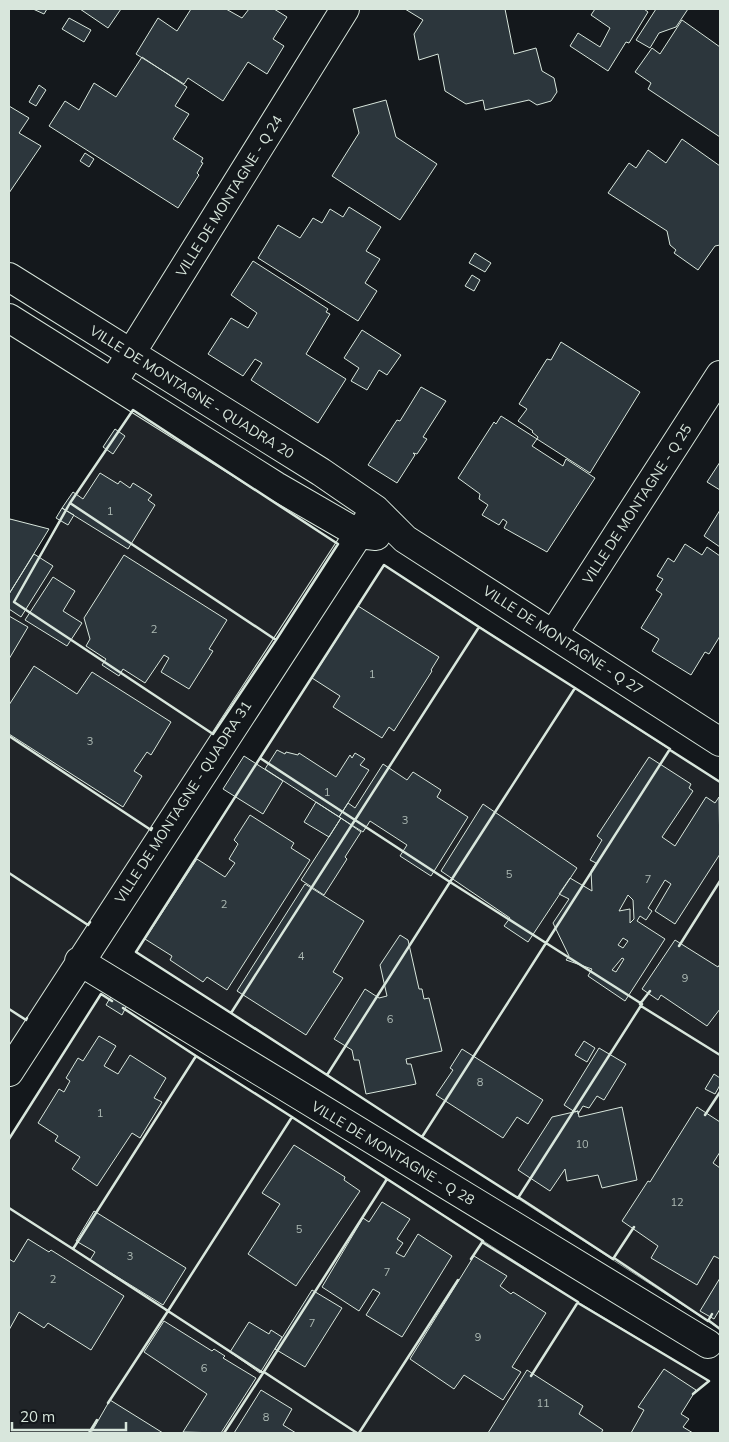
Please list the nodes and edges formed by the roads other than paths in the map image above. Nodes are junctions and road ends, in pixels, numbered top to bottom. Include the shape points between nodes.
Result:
1 (345, 9) edge
2 (9, 277) edge
3 (9, 318) edge
4 (131, 356) junction
5 (720, 375) edge
6 (112, 382) junction
7 (375, 509) junction
8 (359, 534) junction
9 (404, 539) junction
10 (554, 633) junction
11 (720, 742) edge
12 (79, 962) junction
13 (9, 1072) edge
14 (708, 1344) dead end

1 - 4 street, VILLE DE MONTAGNE - Q 24
2 - 4 street, VILLE DE MONTAGNE - QUADRA 20
3 - 6 street
4 - 6 street, VILLE DE MONTAGNE - Q 24
4 - 7 street, VILLE DE MONTAGNE - QUADRA 20 via 321,472
5 - 10 street, VILLE DE MONTAGNE - Q 25
6 - 8 street via 276,486
7 - 8 street, VILLE DE MONTAGNE - QUADRA 31
7 - 9 street, VILLE DE MONTAGNE - Q 27
8 - 9 street, VILLE DE MONTAGNE - Q 27
8 - 12 street, VILLE DE MONTAGNE - QUADRA 31
9 - 10 street, VILLE DE MONTAGNE - Q 27
10 - 11 street, VILLE DE MONTAGNE - Q 27
12 - 13 street, VILLE DE MONTAGNE - QUADRA 31
12 - 14 street, VILLE DE MONTAGNE - Q 28

